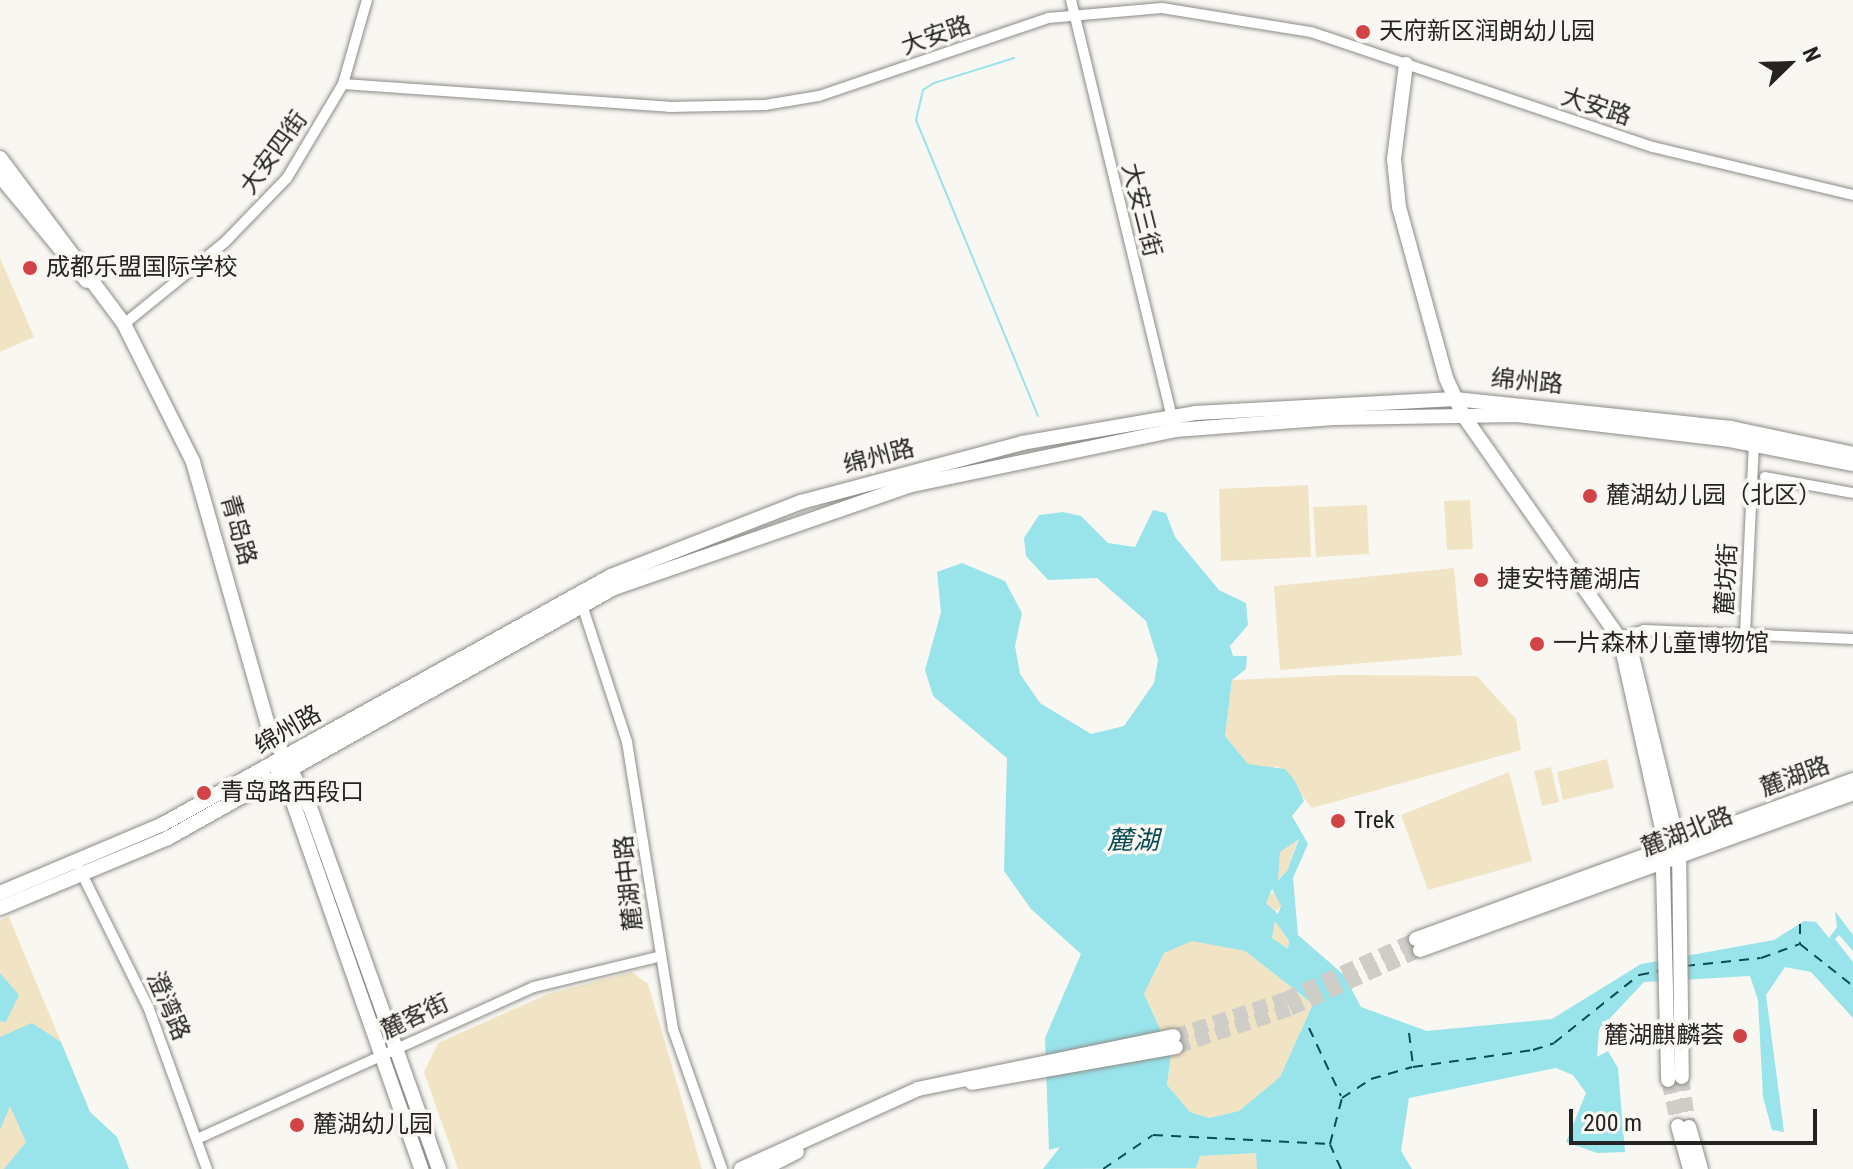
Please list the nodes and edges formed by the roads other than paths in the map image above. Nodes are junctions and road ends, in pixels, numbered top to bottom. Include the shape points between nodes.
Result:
1 (367, 0) edge
2 (1071, 0) edge
3 (1071, 13) junction
4 (1406, 64) junction
5 (343, 84) junction
6 (0, 158) edge
7 (0, 176) edge
8 (1853, 195) edge
9 (124, 324) junction
10 (1455, 399) junction
11 (1463, 415) junction
12 (1173, 423) junction
13 (1754, 438) junction
14 (1853, 454) edge
15 (1853, 464) edge
16 (1765, 477) dead end
17 (1853, 493) edge
18 (580, 598) junction
19 (1745, 633) junction
20 (1620, 638) junction
21 (1853, 639) edge
22 (285, 769) junction
23 (1853, 780) edge
24 (1853, 793) edge
25 (1672, 857) junction
26 (81, 871) junction
27 (0, 893) edge
28 (0, 908) edge
29 (658, 957) junction
30 (1175, 1042) tunnel mouth
31 (395, 1048) junction
32 (379, 1056) junction
33 (1013, 1071) junction
34 (1675, 1079) tunnel mouth
35 (1684, 1127) tunnel mouth
36 (197, 1139) junction
37 (1694, 1165) edge
38 (207, 1169) edge
39 (421, 1169) edge
40 (439, 1169) edge
41 (722, 1169) edge
42 (741, 1169) edge
43 (763, 1169) edge

1 - 5 street, 大安四街
2 - 3 street, 大安三街
3 - 4 street, 大安路 via 1162,8 1245,18
3 - 5 street, 大安路 via 819,96 765,105 669,107
3 - 12 street, 大安三街
4 - 8 street, 大安路 via 1653,147
4 - 10 street via 1394,159 1399,207
5 - 9 street, 大安四街 via 287,178 259,210
6 - 9 street, 青岛路 via 72,245
7 - 9 street, 青岛路
9 - 22 street, 青岛路 via 193,462
10 - 11 street
10 - 12 street, 绵州路
10 - 13 street, 绵州路
11 - 12 street, 绵州路
11 - 13 street, 绵州路 via 1531,416
11 - 20 street
12 - 18 street, 绵州路 via 912,485
13 - 14 street, 绵州路
13 - 15 street, 绵州路
13 - 19 street, 麓坊街
16 - 17 street
18 - 22 street, 绵州路
18 - 29 street, 麓湖中路 via 631,758
19 - 20 street, 麓坊街 via 1644,630
19 - 21 street, 麓坊街
20 - 25 street
22 - 26 street, 绵州路
22 - 31 street, 青岛路
22 - 32 street, 青岛路
23 - 25 street, 麓湖路
24 - 25 street, 麓湖北路
25 - 25 street, 麓湖北路 via 1418,944 1535,907
25 - 34 street via 1669,988
26 - 27 street, 绵州路
26 - 28 street, 绵州路
26 - 36 street, 澄湾路 via 149,1009
29 - 31 street, 麓客街 via 564,976
29 - 41 street, 麓湖中路 via 684,1068
30 - 33 street
31 - 32 street, 麓客街
31 - 40 street, 青岛路
32 - 36 street, 麓客街
32 - 39 street, 青岛路
33 - 42 street via 918,1089
33 - 43 street via 922,1096
35 - 37 street
36 - 38 street, 澄湾路

